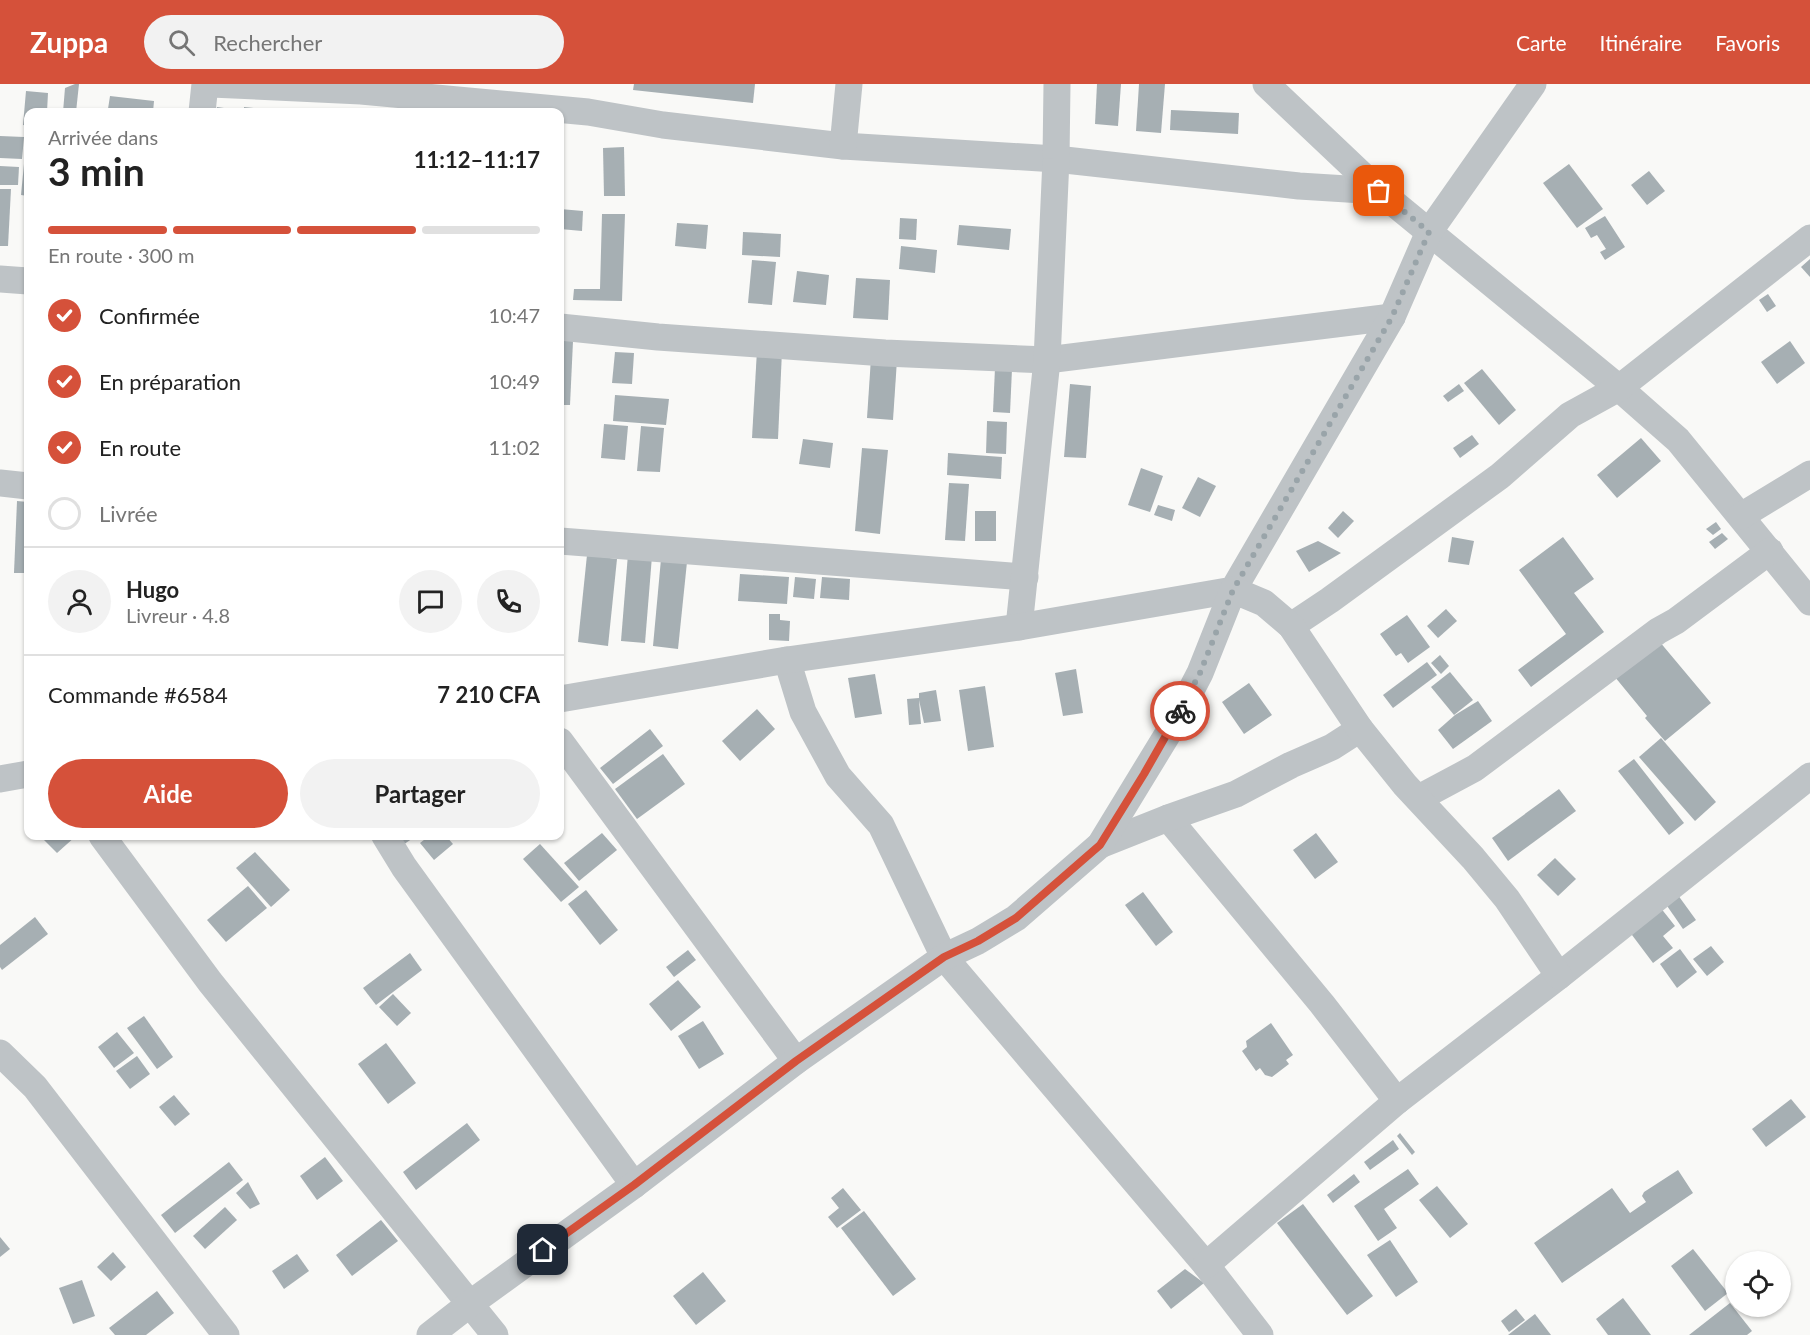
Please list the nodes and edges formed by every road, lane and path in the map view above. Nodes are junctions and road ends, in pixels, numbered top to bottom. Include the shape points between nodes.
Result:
1 (205, 84) edge
2 (211, 84) edge
3 (849, 84) edge
4 (1057, 84) edge
5 (1266, 84) edge
6 (1533, 84) edge
7 (406, 98) edge
8 (202, 108) edge
9 (536, 108) edge
10 (564, 110) edge
11 (843, 146) junction
12 (1056, 159) junction
13 (1379, 191) junction
14 (1429, 232) junction
15 (1810, 238) edge
16 (0, 279) edge
17 (24, 281) edge
18 (1392, 317) junction
19 (564, 327) edge
20 (1047, 360) junction
21 (1619, 388) junction
22 (1810, 474) edge
23 (0, 483) edge
24 (24, 486) edge
25 (1741, 516) junction
26 (564, 541) edge
27 (1770, 551) junction
28 (1025, 578) junction
29 (1233, 590) junction
30 (1810, 602) edge
31 (1291, 626) junction
32 (1019, 627) junction
33 (787, 660) junction
34 (564, 698) edge
35 (1360, 729) junction
36 (564, 746) edge
37 (24, 775) edge
38 (1810, 776) edge
39 (0, 779) edge
40 (1419, 798) junction
41 (1168, 818) junction
42 (105, 840) edge
43 (387, 840) edge
44 (1100, 845) junction
45 (944, 957) junction
46 (1559, 976) junction
47 (0, 1053) edge
48 (796, 1061) junction
49 (1396, 1101) junction
50 (634, 1185) junction
51 (1206, 1265) junction
52 (471, 1303) junction
53 (226, 1335) edge
54 (430, 1335) edge
55 (495, 1335) edge
56 (1260, 1335) edge

1 - 8 street
2 - 7 street via 362,91
3 - 11 street
4 - 12 street
5 - 13 street
6 - 14 street
7 - 9 street
10 - 11 street
11 - 12 street
12 - 13 street via 1288,185
12 - 20 street
13 - 14 street
14 - 18 street
14 - 21 street
15 - 21 street
16 - 17 street
18 - 20 street
18 - 29 street
19 - 20 street via 885,353
20 - 28 street
21 - 25 street via 1678,440
21 - 31 street via 1570,415 1500,476
22 - 25 street
23 - 24 street
25 - 27 street
26 - 28 street
27 - 30 street
27 - 40 street via 1475,768
28 - 32 street
29 - 31 street via 1264,603
29 - 32 street
29 - 44 street via 1200,673
31 - 35 street
32 - 33 street
33 - 34 street
33 - 45 street via 803,712 838,776 881,825
35 - 40 street
35 - 41 street via 1236,794
36 - 48 street
37 - 39 street
38 - 46 street
40 - 46 street via 1507,899
41 - 44 street
41 - 49 street via 1322,1004
42 - 52 street via 210,982
43 - 50 street
44 - 45 street via 1016,918
45 - 48 street
45 - 51 street
46 - 49 street
47 - 53 street via 35,1087
48 - 50 street
49 - 51 street
50 - 52 street
51 - 56 street
52 - 54 street
52 - 55 street

